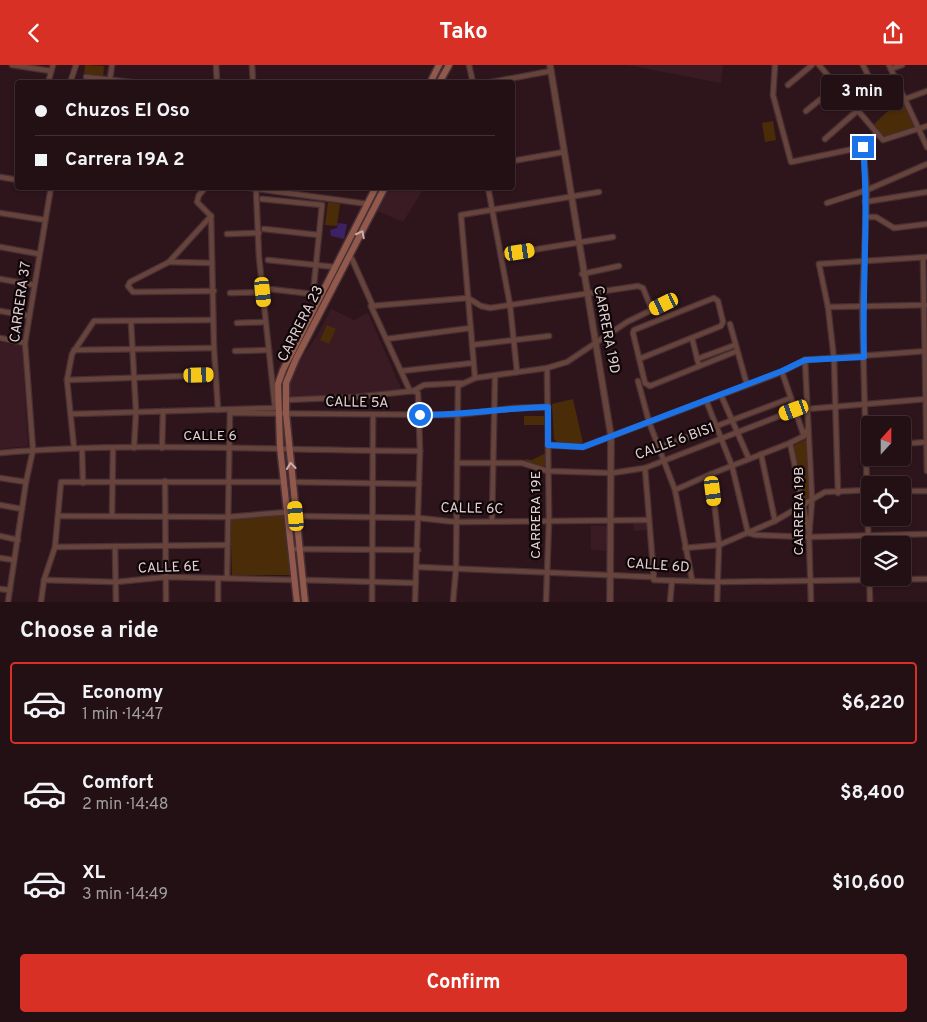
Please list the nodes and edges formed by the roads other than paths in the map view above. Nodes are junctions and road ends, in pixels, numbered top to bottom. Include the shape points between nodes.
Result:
1 (12, 65) edge
2 (76, 65) edge
3 (112, 65) edge
4 (216, 65) edge
5 (252, 65) edge
6 (439, 65) edge
7 (449, 65) edge
8 (469, 65) edge
9 (775, 65) edge
10 (812, 65) edge
11 (819, 65) edge
12 (863, 65) edge
13 (902, 65) edge
14 (890, 67) edge
15 (52, 68) edge
16 (550, 68) edge
17 (86, 77) dead end
18 (110, 79) junction
19 (870, 79) dead end
20 (71, 80) edge
21 (118, 80) edge
22 (217, 80) edge
23 (253, 80) edge
24 (432, 80) edge
25 (441, 80) edge
26 (472, 80) edge
27 (499, 80) edge
28 (788, 85) dead end
29 (837, 86) junction
30 (927, 91) edge
31 (905, 99) junction
32 (806, 111) dead end
33 (857, 111) junction
34 (927, 127) edge
35 (920, 129) junction
36 (876, 134) junction
37 (825, 139) dead end
38 (863, 147) junction
39 (927, 147) edge
40 (564, 152) junction
41 (515, 160) edge
42 (927, 164) edge
43 (0, 177) edge
44 (15, 180) edge
45 (867, 189) junction
46 (50, 190) edge
47 (203, 190) edge
48 (256, 190) edge
49 (263, 190) edge
50 (375, 190) edge
51 (383, 190) edge
52 (489, 190) edge
53 (600, 192) dead end
54 (927, 192) edge
55 (571, 196) junction
56 (262, 199) dead end
57 (865, 202) junction
58 (827, 203) dead end
59 (368, 204) junction
60 (492, 209) junction
61 (0, 213) edge
62 (211, 216) junction
63 (866, 217) junction
64 (45, 220) junction
65 (927, 224) edge
66 (264, 229) dead end
67 (259, 233) junction
68 (227, 235) dead end
69 (319, 235) junction
70 (613, 237) dead end
71 (578, 243) junction
72 (0, 247) edge
73 (39, 254) junction
74 (501, 255) junction
75 (349, 257) junction
76 (925, 257) edge
77 (268, 260) dead end
78 (865, 260) junction
79 (169, 262) junction
80 (212, 263) junction
81 (316, 265) junction
82 (619, 266) dead end
83 (336, 267) junction
84 (582, 274) junction
85 (0, 279) edge
86 (34, 285) junction
87 (329, 287) junction
88 (269, 289) dead end
89 (214, 291) junction
90 (263, 292) junction
91 (230, 293) dead end
92 (586, 295) junction
93 (468, 299) junction
94 (664, 304) dead end
95 (510, 305) junction
96 (925, 305) edge
97 (371, 306) junction
98 (862, 306) junction
99 (828, 307) junction
100 (652, 310) junction
101 (0, 311) edge
102 (29, 316) junction
103 (213, 320) junction
104 (131, 322) junction
105 (266, 322) junction
106 (237, 323) dead end
107 (730, 324) dead end
108 (471, 328) junction
109 (549, 336) dead end
110 (0, 338) edge
111 (692, 338) junction
112 (386, 339) junction
113 (513, 340) junction
114 (597, 342) junction
115 (25, 343) junction
116 (472, 345) junction
117 (735, 345) junction
118 (214, 348) junction
119 (132, 349) junction
120 (74, 350) junction
121 (269, 350) junction
122 (235, 351) dead end
123 (737, 351) junction
124 (926, 352) edge
125 (864, 357) junction
126 (639, 359) junction
127 (697, 359) junction
128 (834, 359) junction
129 (805, 360) junction
130 (474, 363) junction
131 (699, 366) junction
132 (547, 368) junction
133 (401, 371) junction
134 (782, 371) junction
135 (517, 372) junction
136 (215, 375) junction
137 (272, 376) junction
138 (495, 376) junction
139 (133, 377) junction
140 (281, 377) junction
141 (475, 378) junction
142 (67, 380) junction
143 (638, 381) dead end
144 (461, 383) junction
145 (747, 385) junction
146 (412, 391) junction
147 (721, 395) junction
148 (790, 398) junction
149 (926, 399) edge
150 (285, 400) junction
151 (706, 400) junction
152 (865, 406) junction
153 (548, 407) junction
154 (835, 407) junction
155 (807, 409) junction
156 (218, 410) junction
157 (794, 410) junction
158 (163, 411) junction
159 (230, 411) junction
160 (280, 411) junction
161 (495, 411) junction
162 (136, 412) junction
163 (72, 413) junction
164 (373, 415) junction
165 (420, 415) junction
166 (458, 415) junction
167 (866, 416) edge
168 (731, 420) junction
169 (649, 422) junction
170 (717, 425) junction
171 (808, 429) junction
172 (736, 432) junction
173 (611, 436) junction
174 (804, 436) junction
175 (722, 437) junction
176 (926, 442) edge
177 (790, 443) junction
178 (911, 443) edge
179 (548, 445) junction
180 (162, 447) junction
181 (229, 447) junction
182 (280, 447) junction
183 (74, 448) junction
184 (82, 448) junction
185 (112, 448) junction
186 (134, 448) junction
187 (289, 448) junction
188 (658, 448) junction
189 (33, 450) junction
190 (373, 451) junction
191 (420, 451) junction
192 (0, 453) edge
193 (761, 454) junction
194 (749, 459) junction
195 (663, 461) junction
196 (494, 462) junction
197 (457, 463) junction
198 (732, 466) junction
199 (645, 468) junction
200 (547, 471) junction
201 (927, 471) edge
202 (612, 473) junction
203 (711, 474) junction
204 (0, 478) edge
205 (165, 481) junction
206 (229, 481) junction
207 (26, 482) junction
208 (112, 482) junction
209 (284, 482) junction
210 (293, 482) junction
211 (83, 483) junction
212 (373, 483) junction
213 (419, 483) junction
214 (676, 490) junction
215 (861, 491) edge
216 (911, 491) edge
217 (927, 491) edge
218 (838, 493) junction
219 (812, 500) junction
220 (0, 505) edge
221 (802, 506) junction
222 (22, 509) junction
223 (288, 513) junction
224 (58, 516) junction
225 (112, 516) junction
226 (296, 516) junction
227 (166, 517) junction
228 (228, 517) junction
229 (373, 517) junction
230 (419, 518) junction
231 (549, 520) junction
232 (648, 520) junction
233 (492, 521) junction
234 (612, 521) junction
235 (775, 521) junction
236 (456, 522) junction
237 (869, 526) edge
238 (748, 533) junction
239 (927, 534) edge
240 (869, 535) junction
241 (0, 536) edge
242 (810, 537) junction
243 (18, 540) junction
244 (165, 545) junction
245 (227, 545) junction
246 (720, 545) junction
247 (116, 546) junction
248 (55, 547) junction
249 (685, 548) junction
250 (296, 549) junction
251 (373, 549) junction
252 (418, 550) junction
253 (0, 558) edge
254 (14, 560) junction
255 (418, 567) junction
256 (456, 569) junction
257 (548, 571) junction
258 (611, 574) junction
259 (166, 577) junction
260 (218, 578) junction
261 (227, 578) junction
262 (911, 579) edge
263 (927, 579) edge
264 (44, 580) junction
265 (294, 580) junction
266 (303, 580) junction
267 (654, 580) junction
268 (692, 580) junction
269 (861, 580) edge
270 (371, 581) junction
271 (672, 581) junction
272 (810, 581) junction
273 (116, 582) junction
274 (719, 582) junction
275 (416, 583) junction
276 (869, 586) edge
277 (0, 589) edge
278 (10, 590) junction
279 (8, 602) edge
280 (41, 602) edge
281 (116, 602) edge
282 (166, 602) edge
283 (218, 602) edge
284 (296, 602) edge
285 (305, 602) edge
286 (372, 602) edge
287 (415, 602) edge
288 (453, 602) edge
289 (546, 602) edge
290 (610, 602) edge
291 (670, 602) edge
292 (718, 602) edge
293 (811, 602) edge
294 (870, 602) edge

1 - 15 street
2 - 20 street
3 - 18 street
4 - 22 street
5 - 23 street
6 - 24 main road
7 - 25 main road
8 - 26 street
9 - 38 street via 773,95 791,162
10 - 28 street
11 - 29 street
12 - 19 street
13 - 14 street
14 - 31 street
16 - 27 street
16 - 40 street, CARRERA 19D
17 - 18 street
18 - 21 street
29 - 32 street
29 - 33 street
30 - 31 street
31 - 35 street
33 - 36 street
33 - 37 street
34 - 35 street
35 - 36 street via 885,140
35 - 39 street
36 - 38 street
38 - 45 street
40 - 41 street
40 - 55 street, CARRERA 19D
42 - 45 street
43 - 44 street
45 - 57 street
45 - 58 street
46 - 64 street, CARRERA 37
47 - 62 street via 197,202
48 - 67 street
49 - 59 street
50 - 59 main road, CARRERA 23
75 -> 51 main road, CARRERA 23
52 - 60 street
53 - 55 street
54 - 57 street
55 - 60 street
55 - 71 street, CARRERA 19D
56 - 69 street via 322,205
57 - 63 street
59 - 83 main road, CARRERA 23
60 - 74 street
60 - 93 street via 461,215
61 - 64 street
62 - 79 street
62 - 80 street
63 - 65 street via 876,217 894,228
63 - 78 street
64 - 73 street, CARRERA 37
66 - 69 street
67 - 68 street
67 - 90 street
69 - 81 street
70 - 71 street
71 - 74 street
71 - 84 street, CARRERA 19D
72 - 73 street
73 - 86 street, CARRERA 37
74 - 95 street
75 - 87 main road, CARRERA 23
75 - 97 street
76 - 78 street
76 - 96 street
77 - 81 street
78 - 98 street
78 - 99 street via 819,264
79 - 80 street
79 - 89 street via 130,281 128,286 133,292
80 - 89 street
81 - 83 street
81 - 88 street via 313,294
82 - 84 street
83 - 87 main road, CARRERA 23
84 - 92 street, CARRERA 19D
85 - 86 street
86 - 102 street, CARRERA 37
87 - 140 main road, CARRERA 23
87 - 150 main road, CARRERA 23 via 288,376
89 - 103 street
90 - 91 street
90 - 105 street
92 - 95 street
92 - 100 street via 638,286 643,288
92 - 114 street, CARRERA 19D
93 - 95 street via 482,306
93 - 97 street
93 - 108 street
94 - 100 street
95 - 113 street
96 - 98 street
96 - 124 street
97 - 112 street
98 - 99 street
98 - 125 street
99 - 128 street
100 - 114 street via 626,322
101 - 102 street
102 - 115 street, CARRERA 37
103 - 104 street
103 - 118 street
104 - 119 street
104 - 120 street via 94,321
105 - 106 street
105 - 121 street
107 - 117 street
108 - 112 street
108 - 116 street
109 - 113 street
110 - 115 street
111 - 126 street
111 - 126 street via 722,325 716,299 635,329 633,333
111 - 127 street
112 - 133 street
113 - 116 street
113 - 135 street
114 - 132 street via 567,362
114 - 173 street, CARRERA 19D
115 - 189 street, CARRERA 37
116 - 130 street
117 - 123 street
117 - 127 street
118 - 119 street
118 - 136 street
119 - 120 street
119 - 139 street
120 - 142 street
121 - 122 street
121 - 137 street
123 - 131 street
123 - 145 street
124 - 125 street
124 - 149 street
125 - 128 street
125 - 152 street
126 - 131 street via 648,386
127 - 131 street
128 - 129 street
128 - 154 street
129 - 134 street
129 - 155 street, CARRERA 19B
130 - 133 street
130 - 141 street
132 - 135 street
132 - 153 street, CARRERA 19E
133 - 146 street
134 - 145 street
134 - 148 street
135 - 138 street
136 - 139 street
136 - 156 street
137 - 140 street
137 - 160 street
138 - 141 street
138 - 161 street
139 - 142 street
139 - 162 street
140 - 160 main road, CARRERA 23 via 278,384
141 - 144 street
142 - 163 street
143 - 169 street
144 - 146 street via 424,385
144 - 166 street
145 - 147 street
146 - 150 street
146 - 165 street via 418,393
147 - 151 street
147 - 168 street
148 - 157 street
148 - 168 street
149 - 152 street, CALLE 6 BIS1
149 - 176 street
150 - 160 main road, CARRERA 23
151 - 169 street
151 - 170 street
152 - 154 street, CALLE 6 BIS1
152 - 167 street
153 - 161 street, CALLE 5A
153 - 179 street, CARRERA 19E
154 - 155 street, CALLE 6 BIS1
154 - 218 street
155 - 157 street, CALLE 6 BIS1
155 - 171 street, CARRERA 19B
156 - 158 street, CALLE 5A
156 - 159 street, CALLE 5A
157 - 172 street, CALLE 6 BIS1
157 - 174 street
158 - 162 street, CALLE 5A
158 - 180 street
159 - 160 street, CALLE 5A
159 - 181 street
160 - 164 street, CALLE 5A
160 - 182 main road, CARRERA 23
160 - 187 main road, CARRERA 23
161 - 166 street, CALLE 5A
161 - 196 street
162 - 163 street, CALLE 5A
162 - 186 street
163 - 183 street
164 - 165 street, CALLE 5A
164 - 190 street
165 - 166 street, CALLE 5A
165 - 191 street
166 - 197 street
168 - 170 street
168 - 172 street
169 - 173 street
169 - 188 street
170 - 175 street
170 - 188 street
171 - 174 street
171 - 219 street, CARRERA 19B
172 - 175 street, CALLE 6 BIS1
172 - 194 street
173 - 179 street via 583,447
173 - 202 street, CARRERA 19D
174 - 177 street
175 - 195 street, CALLE 6 BIS1
175 - 198 street
176 - 178 street
176 - 201 street
177 - 193 street
177 - 221 street
179 - 200 street, CARRERA 19E
180 - 181 street, CALLE 6
180 - 186 street, CALLE 6
181 - 182 street, CALLE 6
181 - 206 street
182 - 187 street, CALLE 6
182 - 209 main road, CARRERA 23
183 - 184 street, CALLE 6
183 - 189 street, CALLE 6
184 - 185 street, CALLE 6
184 - 211 street
185 - 186 street, CALLE 6
185 - 208 street
187 - 190 street, CALLE 6
210 -> 187 main road, CARRERA 23
188 - 195 street
189 - 192 street, CALLE 6
189 - 207 street, CARRERA 37
190 - 191 street, CALLE 6
190 - 212 street
191 - 213 street
193 - 194 street
193 - 235 street
194 - 198 street
195 - 199 street, CALLE 6 BIS1
195 - 214 street
196 - 197 street, CALLE 6 BIS1
196 - 200 street, CALLE 6 BIS1 via 522,463
196 - 233 street
197 - 236 street
198 - 203 street
198 - 238 street
199 - 202 street, CALLE 6 BIS1
199 - 232 street
200 - 202 street, CALLE 6 BIS1
200 - 231 street, CARRERA 19E
202 - 234 street, CARRERA 19D
203 - 214 street
203 - 246 street
204 - 207 street
205 - 206 street
205 - 208 street
205 - 227 street
206 - 209 street
206 - 228 street
207 - 222 street, CARRERA 37
208 - 211 street
208 - 225 street
209 - 223 main road, CARRERA 23
210 - 212 street
210 - 226 main road, CARRERA 23
211 - 224 street via 61,482
212 - 213 street
212 - 229 street
213 - 230 street
214 - 249 street
215 - 218 street
216 - 217 street
218 - 219 street via 825,492
219 - 221 street
219 - 242 street, CARRERA 19B
220 - 222 street
221 - 235 street
221 - 242 street
222 - 243 street, CARRERA 37
223 - 228 street
223 - 250 main road, CARRERA 23
224 - 225 street
224 - 248 street
225 - 227 street
226 - 229 street, CALLE 6C
226 - 250 main road, CARRERA 23
227 - 228 street
227 - 244 street
228 - 245 street
229 - 230 street, CALLE 6C
229 - 251 street
230 - 236 street, CALLE 6C
230 - 252 street
231 - 233 street, CALLE 6C
231 - 234 street, CALLE 6C
231 - 257 street, CARRERA 19E
232 - 234 street, CALLE 6C
232 - 267 street
233 - 236 street, CALLE 6C
234 - 258 street, CARRERA 19D
235 - 238 street
236 - 256 street
237 - 240 street
238 - 242 street
238 - 246 street
239 - 240 street
240 - 242 street
241 - 243 street
242 - 272 street, CARRERA 19B
243 - 254 street, CARRERA 37
244 - 245 street
244 - 247 street
244 - 259 street
245 - 261 street
246 - 249 street
246 - 274 street
247 - 248 street
247 - 273 street
248 - 264 street
249 - 268 street
250 - 251 street
250 - 265 main road, CARRERA 23
250 - 266 main road, CARRERA 23
251 - 252 street
251 - 270 street
252 - 255 street
253 - 254 street
254 - 278 street, CARRERA 37
255 - 256 street, CALLE 6D
255 - 275 street
256 - 257 street, CALLE 6D
256 - 288 street
257 - 258 street, CALLE 6D
257 - 289 street, CARRERA 19E
258 - 267 street, CALLE 6D via 652,577
258 - 290 street, CARRERA 19D
259 - 260 street, CALLE 6E
259 - 273 street, CALLE 6E
259 - 282 street
260 - 261 street, CALLE 6E
260 - 283 street
261 - 265 street, CALLE 6E
262 - 263 street, CALLE 6D
264 - 273 street, CALLE 6E
264 - 280 street
265 - 284 main road, CARRERA 23
266 - 270 street
266 - 285 main road, CARRERA 23
267 - 271 street, CALLE 6D
268 - 271 street, CALLE 6D
268 - 274 street, CALLE 6D
269 - 272 street, CALLE 6D
270 - 275 street
270 - 286 street
271 - 291 street
272 - 274 street, CALLE 6D
272 - 293 street, CARRERA 19B
273 - 281 street
274 - 292 street
275 - 287 street
276 - 294 street
277 - 278 street
278 - 279 street, CARRERA 37

